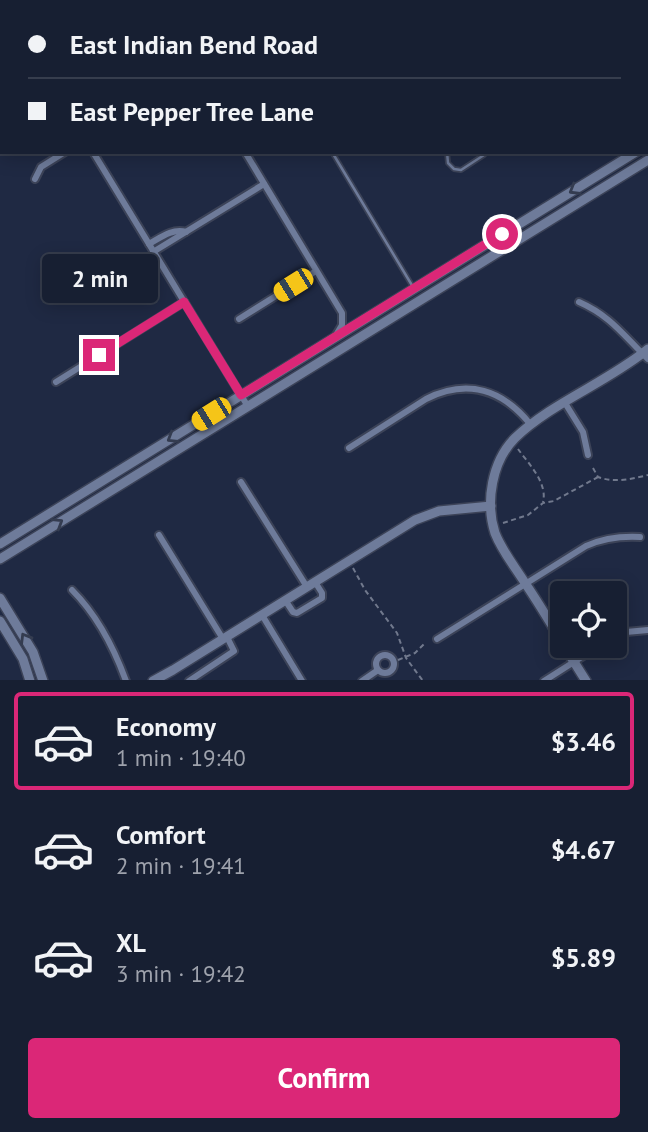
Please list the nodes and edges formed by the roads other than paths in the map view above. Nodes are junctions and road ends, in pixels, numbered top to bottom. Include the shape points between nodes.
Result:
1 (62, 154) edge
2 (94, 154) edge
3 (246, 154) edge
4 (333, 154) edge
5 (447, 154) edge
6 (633, 154) edge
7 (484, 155) dead end
8 (648, 160) edge
9 (34, 179) dead end
10 (264, 184) junction
11 (186, 232) junction
12 (149, 244) junction
13 (153, 252) junction
14 (316, 271) junction
15 (414, 288) junction
16 (184, 302) junction
17 (579, 302) dead end
18 (239, 319) dead end
19 (335, 336) junction
20 (646, 354) edge
21 (56, 382) dead end
22 (241, 395) junction
23 (565, 403) junction
24 (247, 405) junction
25 (531, 425) junction
26 (349, 448) dead end
27 (588, 455) dead end
28 (241, 482) dead end
29 (491, 506) junction
30 (22, 530) junction
31 (159, 535) dead end
32 (640, 537) dead end
33 (0, 544) edge
34 (0, 550) edge
35 (0, 559) edge
36 (525, 583) junction
37 (311, 585) junction
38 (72, 590) dead end
39 (0, 597) edge
40 (285, 600) junction
41 (262, 615) junction
42 (0, 621) edge
43 (550, 623) edge
44 (648, 630) edge
45 (627, 632) edge
46 (225, 638) junction
47 (437, 639) dead end
48 (572, 658) edge
49 (579, 658) edge
50 (574, 661) junction
51 (378, 670) dead end
52 (30, 680) edge
53 (43, 680) edge
54 (126, 680) edge
55 (155, 680) edge
56 (190, 680) edge
57 (301, 680) edge
58 (363, 680) edge
59 (546, 680) edge
60 (585, 680) edge

1 - 9 street via 41,167
2 - 12 street
3 - 10 street
4 - 15 lane
5 - 7 lane via 454,170
6 -> 15 main road
8 - 24 main road
10 - 11 street
10 - 14 street
11 - 12 street via 169,233
11 - 13 street
12 - 13 street
13 - 16 street
14 - 18 street
14 - 19 street via 342,313
15 - 19 main road
16 - 21 street
16 - 22 street
17 - 20 street via 610,319
19 - 22 main road
20 - 23 main road
22 - 24 street
22 -> 30 main road
23 - 25 main road
23 - 27 street via 583,432
35 -> 24 main road
25 - 26 street via 498,396 456,389 426,399
25 - 29 main road via 514,439 499,462
28 - 37 street
29 - 36 main road via 495,533
29 - 37 main road via 425,515
30 - 33 main road
30 - 34 main road via 17,540
31 - 46 street
32 - 36 street via 600,540
36 - 43 main road
36 - 47 street
37 - 40 main road
37 - 40 street via 322,598 297,613
38 - 54 street via 102,630
53 -> 39 main road via 33,652
40 - 41 main road
41 - 46 main road
41 - 57 street
42 - 52 main road
44 - 45 street
46 - 55 main road
46 - 56 street via 234,651
48 - 50 main road
49 - 50 street
50 - 59 street
50 - 60 main road
51 - 58 street

